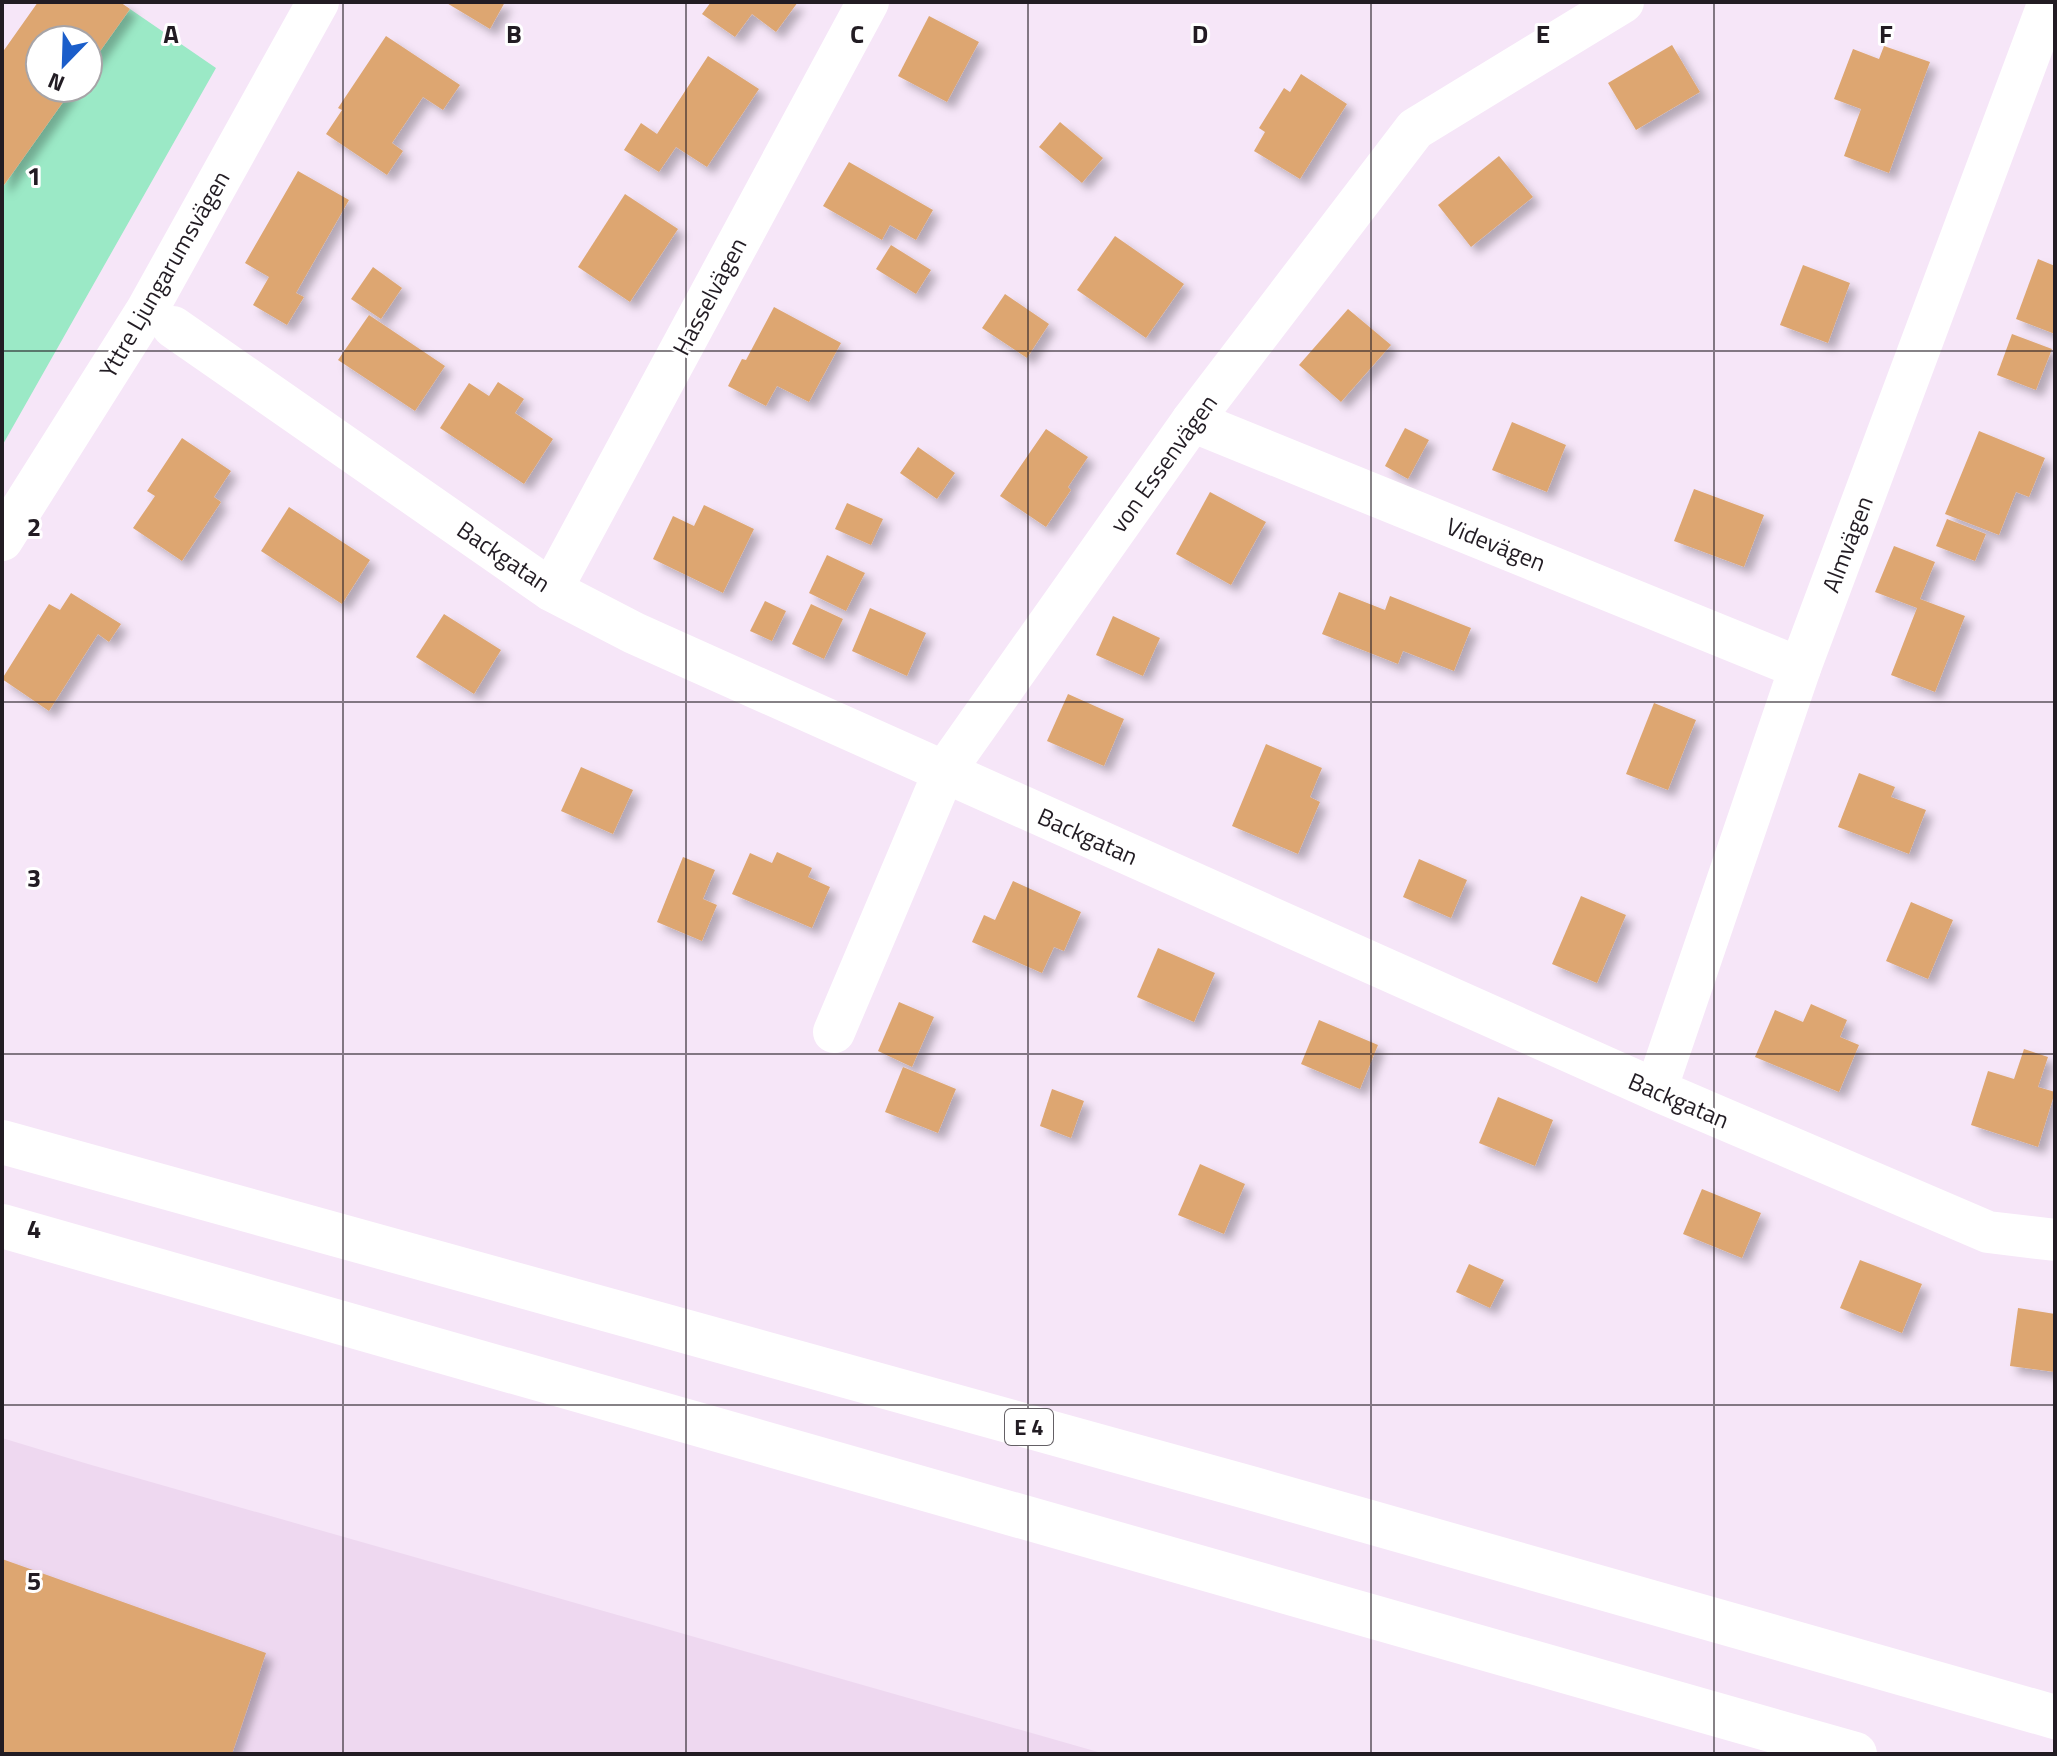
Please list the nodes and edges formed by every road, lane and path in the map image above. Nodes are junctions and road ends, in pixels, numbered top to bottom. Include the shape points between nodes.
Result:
1 (318, 2) edge
2 (868, 2) edge
3 (1623, 2) edge
4 (2049, 2) edge
5 (173, 327) dead end
6 (1192, 421) junction
7 (2, 540) edge
8 (551, 590) junction
9 (1800, 668) junction
10 (944, 772) junction
11 (834, 1032) dead end
12 (1656, 1090) junction
13 (2, 1142) edge
14 (2, 1226) edge
15 (2055, 1240) edge
16 (2055, 1717) edge
17 (1855, 1754) edge

1 - 7 street, Yttre Ljungarumsvägen via 147,310
2 - 8 street, Hasselvägen
3 - 6 street, von Essenvägen via 1415,129
4 - 9 street, Almvägen
5 - 8 street, Backgatan
6 - 9 street, Videvägen
6 - 10 street, von Essenvägen
8 - 10 street, Backgatan via 634,633
9 - 12 street, Almvägen
10 - 11 street, von Essenvägen
10 - 12 street, Backgatan
12 - 15 street, Backgatan via 1988,1232
13 - 16 highway, E 4
14 - 17 highway

